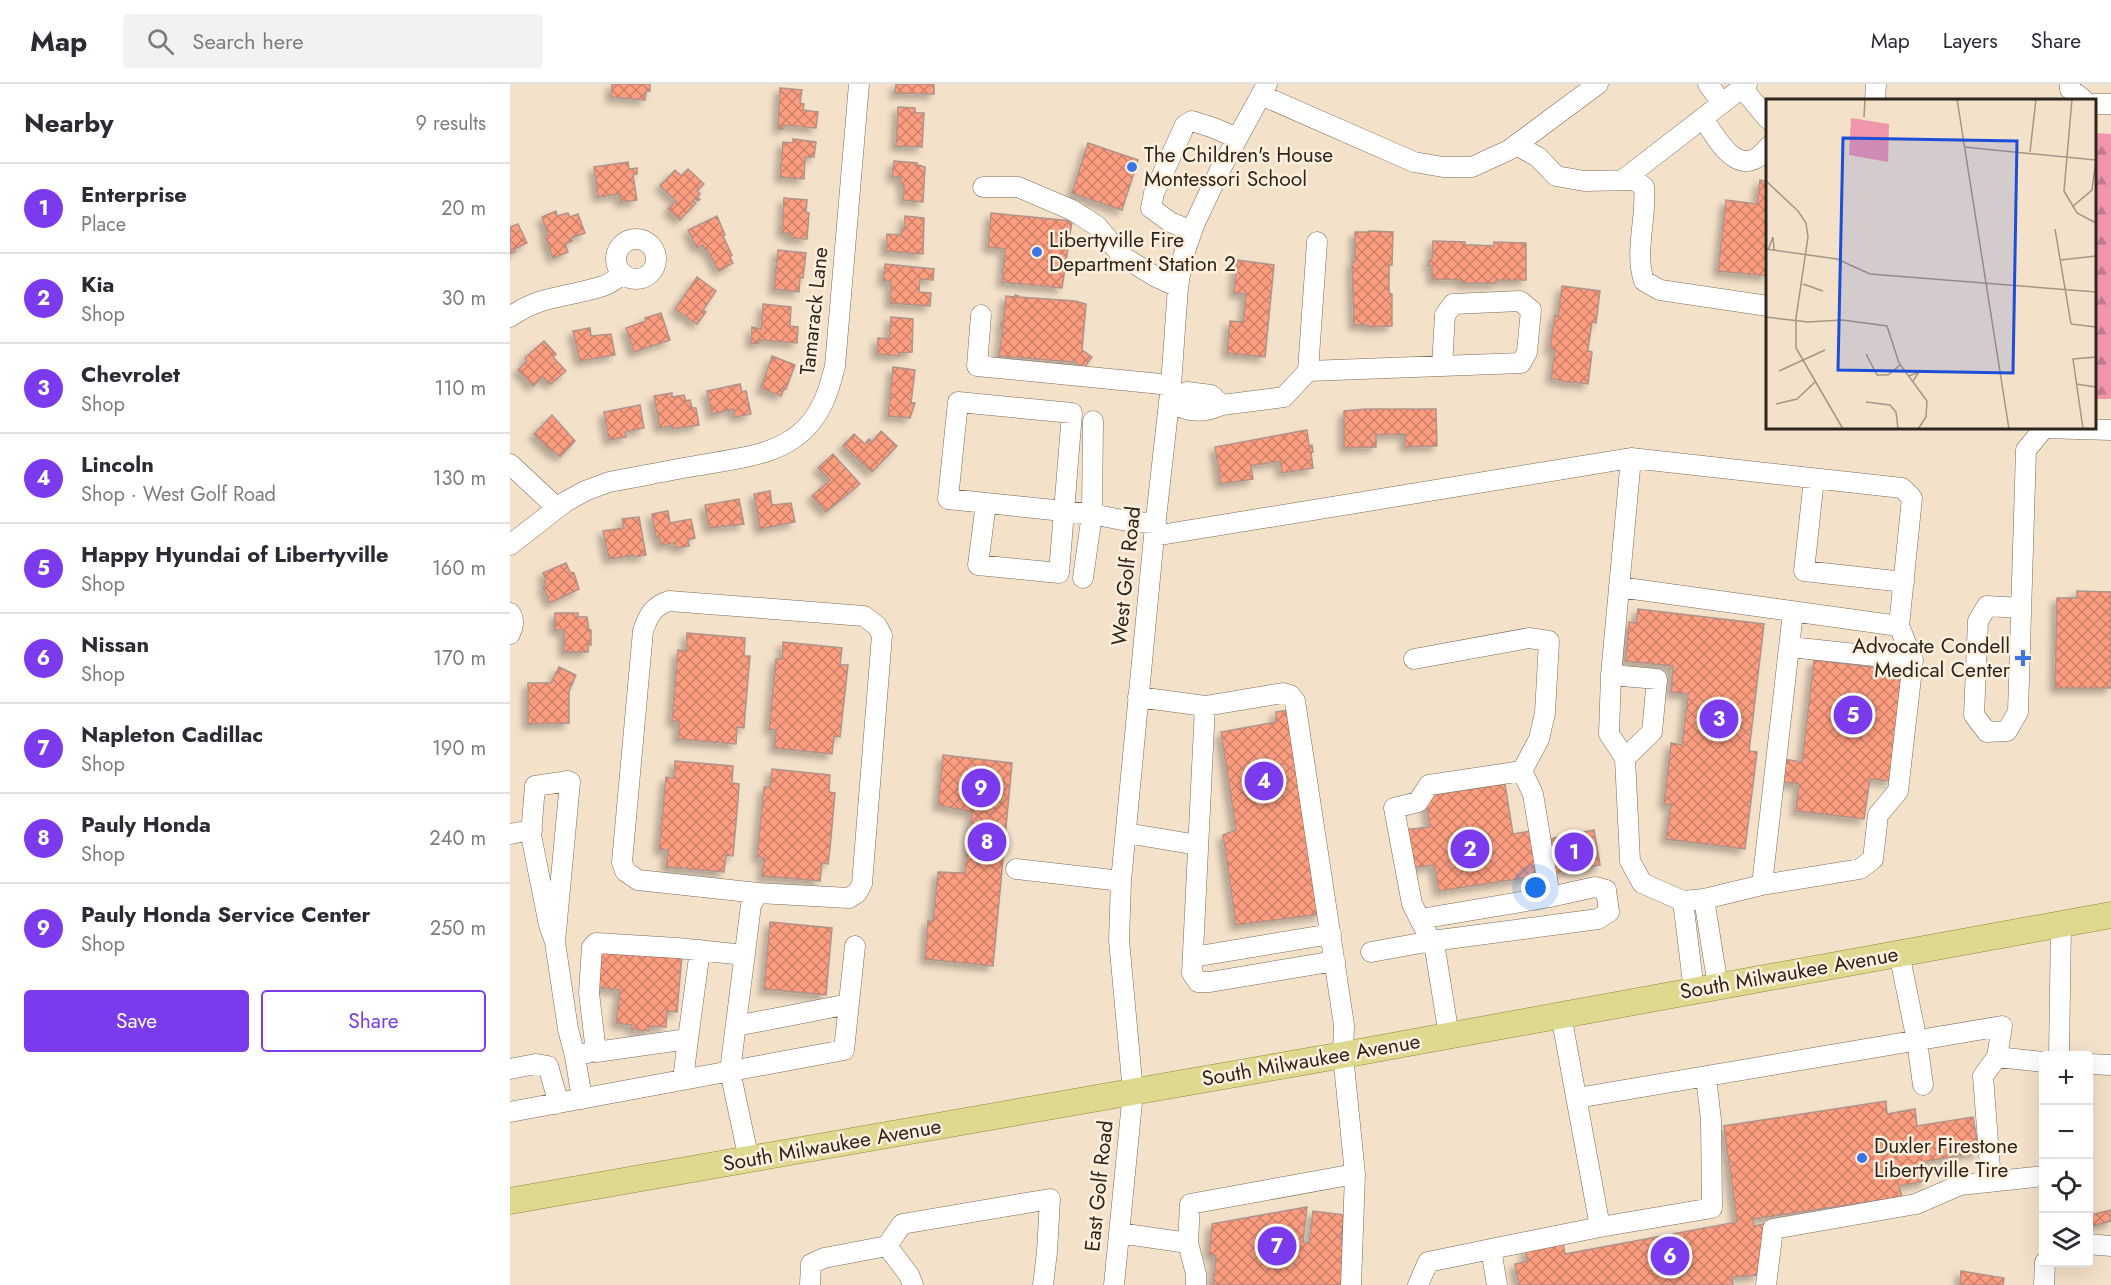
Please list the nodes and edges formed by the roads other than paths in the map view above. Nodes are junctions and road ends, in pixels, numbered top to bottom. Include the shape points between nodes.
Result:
1 (859, 84) edge
2 (1598, 84) edge
3 (1708, 84) edge
4 (1876, 84) edge
5 (2070, 84) edge
6 (1744, 86) edge
7 (1264, 89) edge
8 (1875, 99) edge
9 (2083, 99) edge
10 (1722, 103) junction
11 (1703, 118) junction
12 (1766, 118) edge
13 (1237, 138) junction
14 (1516, 145) junction
15 (1766, 148) edge
16 (1624, 179) junction
17 (983, 187) dead end
18 (1192, 231) junction
19 (1317, 242) dead end
20 (623, 274) dead end
21 (1178, 287) junction
22 (1766, 306) edge
23 (981, 315) dead end
24 (510, 317) edge
25 (1442, 366) junction
26 (1308, 371) junction
27 (1170, 394) junction
28 (1093, 421) dead end
29 (2043, 429) edge
30 (2078, 429) edge
31 (2111, 430) edge
32 (1630, 458) junction
33 (510, 464) edge
34 (1814, 479) junction
35 (986, 503) junction
36 (557, 508) junction
37 (1065, 511) junction
38 (1092, 514) junction
39 (1155, 530) junction
40 (510, 545) edge
41 (1083, 578) dead end
42 (1904, 582) junction
43 (1619, 587) junction
44 (2021, 608) junction
45 (1793, 612) junction
46 (510, 613) edge
47 (1899, 626) junction
48 (510, 634) edge
49 (1790, 647) junction
50 (1414, 659) dead end
51 (1913, 660) junction
52 (1611, 675) junction
53 (1138, 697) junction
54 (1205, 706) junction
55 (1625, 758) junction
56 (1522, 771) junction
57 (532, 830) junction
58 (1126, 833) junction
59 (510, 834) edge
60 (1198, 845) junction
61 (1016, 868) dead end
62 (1121, 881) junction
63 (1762, 885) junction
64 (758, 892) junction
65 (1550, 897) junction
66 (1704, 899) junction
67 (1683, 901) junction
68 (2111, 915) edge
69 (1420, 919) junction
70 (2061, 924) junction
71 (1331, 934) junction
72 (1432, 941) junction
73 (555, 942) junction
74 (855, 946) dead end
75 (700, 950) junction
76 (1371, 952) dead end
77 (1899, 953) junction
78 (745, 955) junction
79 (1335, 961) junction
80 (1193, 965) junction
81 (1706, 988) junction
82 (849, 1004) junction
83 (1561, 1015) junction
84 (736, 1026) junction
85 (1449, 1036) junction
86 (688, 1039) junction
87 (1917, 1041) junction
88 (2059, 1051) edge
89 (596, 1052) junction
90 (1343, 1055) junction
91 (575, 1056) junction
92 (1997, 1057) junction
93 (2039, 1062) edge
94 (2093, 1064) edge
95 (2111, 1065) edge
96 (510, 1069) edge
97 (730, 1071) junction
98 (1706, 1077) junction
99 (683, 1080) junction
100 (1923, 1085) dead end
101 (1133, 1092) junction
102 (1577, 1098) junction
103 (582, 1099) junction
104 (555, 1104) junction
105 (510, 1112) edge
106 (748, 1160) junction
107 (1355, 1174) junction
108 (2039, 1176) edge
109 (1991, 1181) junction
110 (510, 1201) edge
111 (1600, 1227) junction
112 (1119, 1233) junction
113 (1188, 1243) junction
114 (2093, 1244) edge
115 (886, 1246) junction
116 (2111, 1246) edge
117 (1491, 1249) junction
118 (2045, 1267) edge
119 (810, 1285) edge
120 (913, 1285) edge
121 (1043, 1285) edge
122 (1114, 1285) edge
123 (1196, 1285) edge
124 (1351, 1285) edge
125 (1418, 1285) edge
126 (1497, 1285) edge
127 (1766, 1285) edge
128 (2044, 1285) edge

1 - 36 street, Tamarack Lane via 835,366 819,411 805,429 784,444 759,454 609,482
2 - 14 street
3 - 10 street
4 - 8 street
5 - 9 street via 2070,89
6 - 10 street
6 - 12 street
7 - 13 street, West Golf Road
7 - 14 street via 1414,162 1472,167
10 - 11 street
11 - 15 street via 1726,153 1738,160 1755,159
11 - 16 street
13 - 18 street, West Golf Road
13 - 18 street via 1192,122 1185,126 1151,208
14 - 16 street via 1538,157 1556,176 1584,182
16 - 22 street via 1635,180 1644,187 1646,204 1639,267 1644,280 1660,290
17 - 21 street via 1018,187 1072,210 1097,226 1122,256
18 - 21 street, West Golf Road
19 - 26 street
20 - 24 street via 605,286 522,308
21 - 27 street, West Golf Road
23 - 27 street via 977,366
25 - 25 street via 1521,363 1527,352 1531,310 1520,301 1454,304 1445,315
25 - 26 street
26 - 27 street via 1284,397 1209,410 1186,411
27 - 39 street, West Golf Road
28 - 38 street
29 - 44 street via 2026,450
30 - 31 street
32 - 34 street
32 - 39 street
32 - 43 street
33 - 36 street
34 - 42 street via 1902,488 1912,498
34 - 42 street via 1804,571
35 - 37 street
35 - 37 street via 978,565 1059,573
35 - 37 street via 948,499 958,402 1072,413
36 - 40 street, Tamarack Lane
37 - 38 street
38 - 39 street
38 - 41 street
39 - 53 street, West Golf Road
42 - 47 street
43 - 45 street
43 - 52 street
44 - 44 street via 2018,712 2007,731 1987,732 1974,715 1978,621 1987,606
45 - 47 street
45 - 49 street
46 - 48 street
47 - 51 street
49 - 51 street
49 - 63 street
50 - 56 street via 1529,638 1549,640 1545,712 1539,740
51 - 63 street via 1898,791 1878,815 1873,859 1860,869
52 - 55 street via 1609,734
52 - 55 street via 1657,679 1652,732
53 - 54 street
53 - 58 street, West Golf Road
54 - 60 street
54 - 71 street via 1283,693 1295,701
55 - 67 street via 1630,861 1642,883
56 - 65 street via 1533,794
56 - 69 street via 1429,785 1418,802 1394,808 1412,904
57 - 59 street
57 - 73 street
57 - 73 street via 535,786 570,782
58 - 60 street
58 - 62 street, West Golf Road
60 - 80 street
61 - 62 street
62 - 101 street, West Golf Road via 1119,940
63 - 66 street
64 - 64 street via 849,898 862,884 882,635 864,616 669,601 655,608 643,631 622,861 625,871 638,880
64 - 78 street via 751,905
65 - 69 street
65 - 72 street via 1595,887 1606,890 1609,912 1598,918
66 - 67 street
66 - 81 street
67 - 81 street
68 - 70 main road, South Milwaukee Avenue
69 - 72 street
70 - 77 main road, South Milwaukee Avenue
70 - 88 street
71 - 79 street
71 - 80 street
72 - 76 street
72 - 85 street
73 - 91 street
74 - 82 street
75 - 78 street
75 - 86 street
75 - 89 street via 596,943 592,947 590,993
77 - 81 main road, South Milwaukee Avenue
77 - 87 street
78 - 84 street
79 - 80 street via 1210,982 1198,982
79 - 90 street via 1344,1024
81 - 83 main road, South Milwaukee Avenue
82 - 84 street
82 - 97 street via 844,1050
83 - 85 main road, South Milwaukee Avenue
83 - 102 street
84 - 97 street
85 - 90 main road, South Milwaukee Avenue
86 - 89 street
86 - 99 street
87 - 92 street via 2001,1026
87 - 98 street
87 - 100 street
89 - 91 street
90 - 101 main road, South Milwaukee Avenue
90 - 107 street
91 - 103 street
92 - 93 street
92 - 109 street via 1983,1076
94 - 95 street
96 - 104 street via 548,1066
97 - 99 street
97 - 106 street
98 - 102 street
98 - 111 street via 1712,1120 1712,1208
99 - 103 street
101 - 106 main road, South Milwaukee Avenue
101 - 112 street, East Golf Road
102 - 111 street
103 - 104 street
104 - 105 street
106 - 110 main road, South Milwaukee Avenue
107 - 113 street via 1190,1204
107 - 124 street
108 - 109 street
109 - 127 street via 1960,1185 1916,1204 1773,1229
111 - 117 street
112 - 113 street
112 - 122 street, East Golf Road
113 - 123 street
114 - 116 street
115 - 119 street via 811,1264
115 - 120 street
115 - 121 street via 902,1224 1050,1199
117 - 125 street via 1428,1262
117 - 126 street
118 - 128 street

